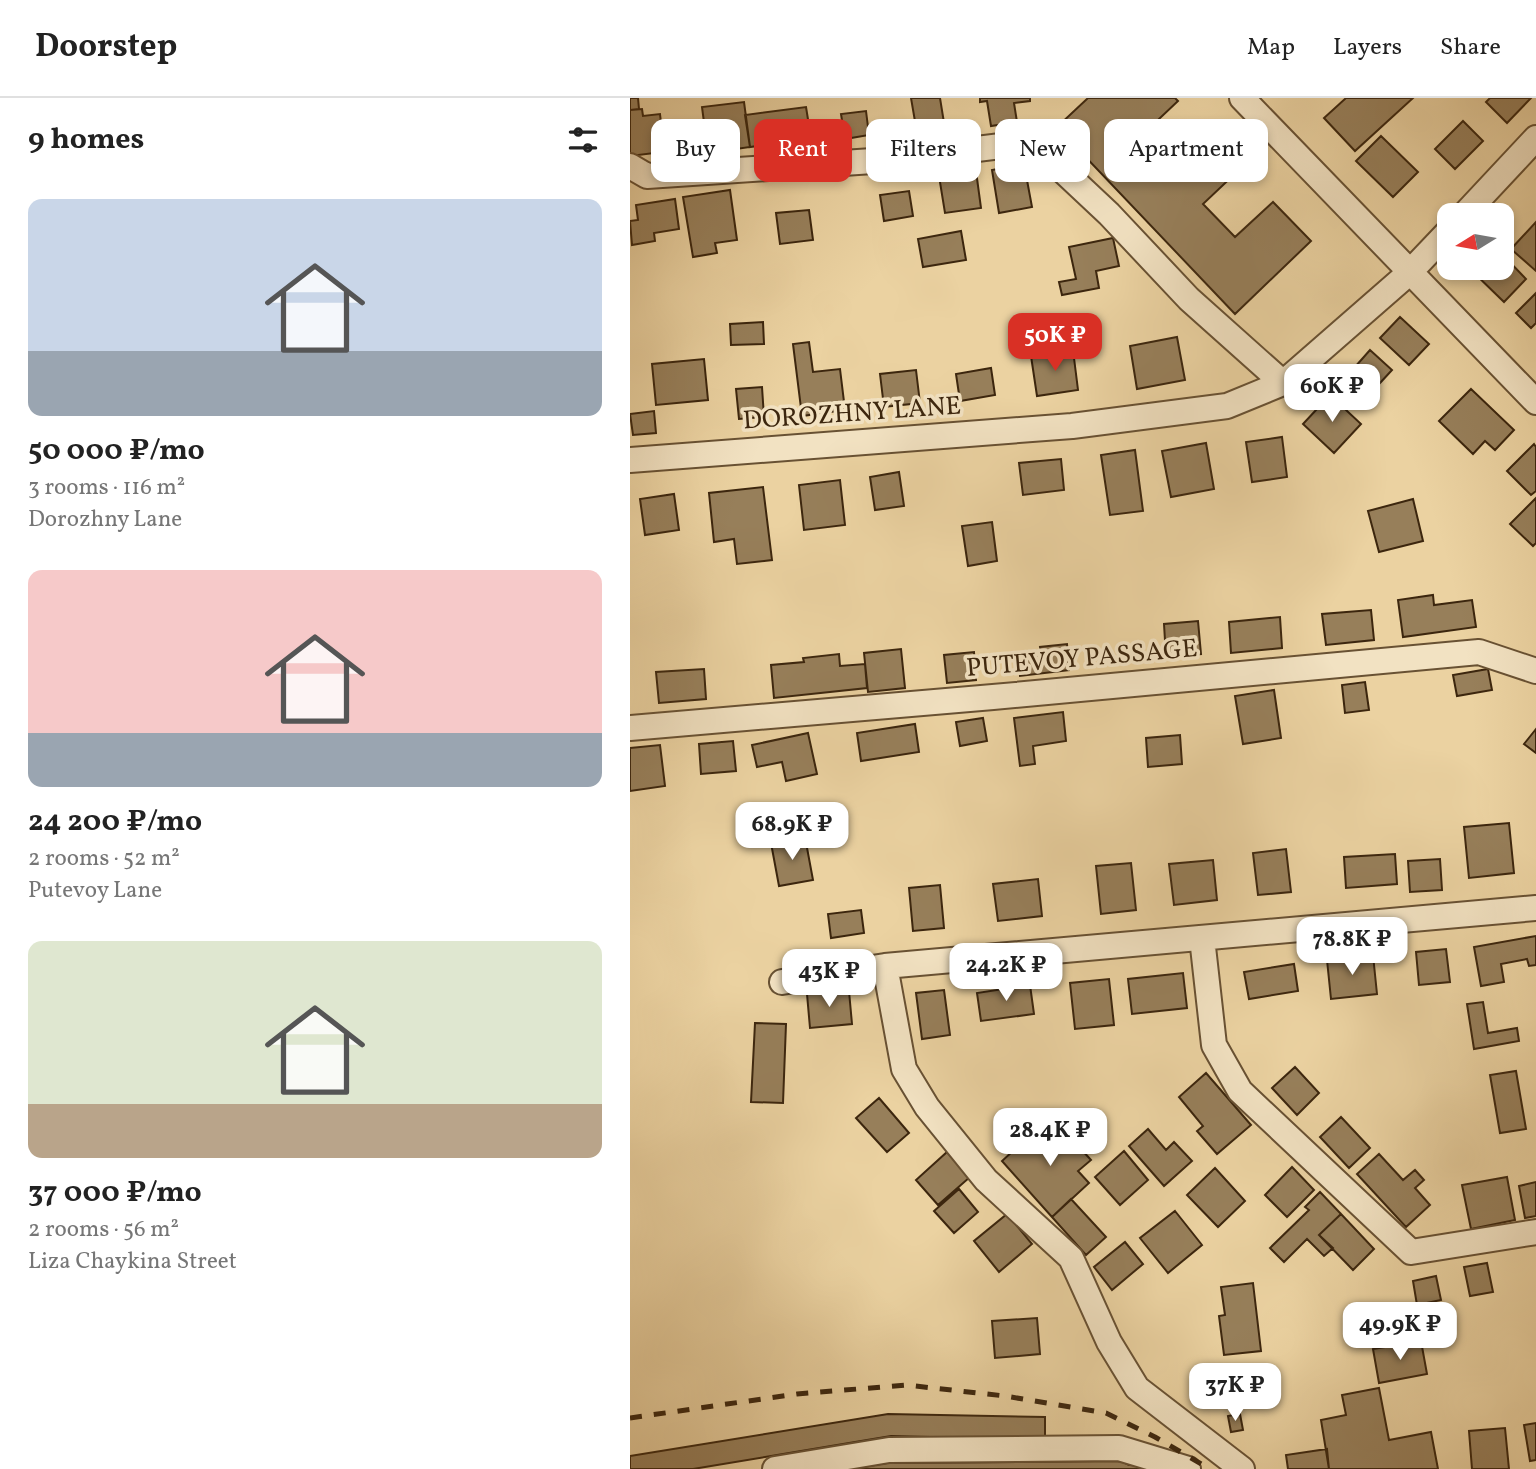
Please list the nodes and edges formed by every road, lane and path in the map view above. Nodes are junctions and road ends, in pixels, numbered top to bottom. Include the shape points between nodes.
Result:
1 (1242, 98) edge
2 (1536, 138) edge
3 (630, 166) edge
4 (1475, 203) edge
5 (1437, 244) edge
6 (1409, 273) junction
7 (1283, 383) junction
8 (1536, 402) edge
9 (630, 460) edge
10 (1536, 671) edge
11 (630, 728) edge
12 (1536, 908) edge
13 (1202, 938) junction
14 (885, 966) junction
15 (782, 982) dead end
16 (1536, 1232) edge
17 (775, 1469) edge
18 (1188, 1469) edge
19 (1242, 1469) edge

1 - 6 street
2 - 4 street
3 - 7 street via 647,176 888,160 1001,146 1044,153 1189,299
5 - 6 street, DOROZHNY LANE
6 - 7 street, DOROZHNY LANE
6 - 8 street
7 - 9 street, DOROZHNY LANE via 1227,406 1072,426
10 - 11 street, PUTEVOY PASSAGE via 1479,652
12 - 13 street
13 - 14 street
13 - 16 street via 1214,1045 1240,1091 1411,1252
14 - 15 street
14 - 19 street via 904,1069 927,1107 986,1180 1072,1258 1109,1342 1137,1388
17 - 18 street via 889,1450 1119,1448

